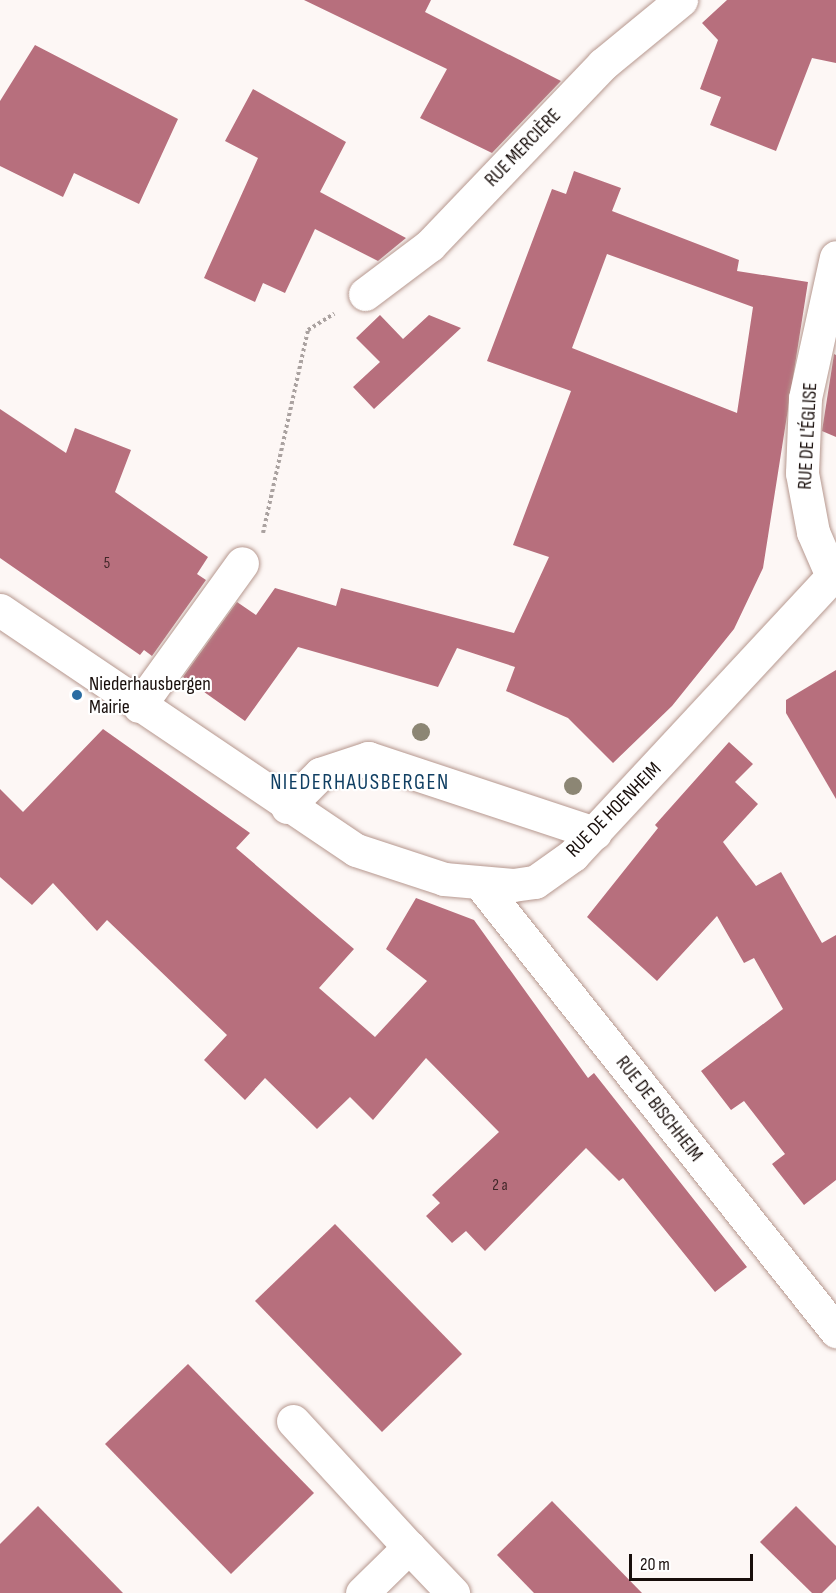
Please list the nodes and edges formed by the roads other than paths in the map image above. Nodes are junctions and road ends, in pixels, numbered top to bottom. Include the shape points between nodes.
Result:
1 (681, 0) edge
2 (836, 257) edge
3 (365, 294) road end
4 (242, 562) dead end
5 (834, 574) edge
6 (0, 610) edge
7 (140, 706) junction
8 (287, 807) junction
9 (595, 833) junction
10 (482, 886) junction
11 (836, 1331) edge
12 (293, 1421) dead end
13 (409, 1547) junction
14 (362, 1593) edge
15 (453, 1593) edge

1 - 3 street, RUE MERCIÈRE via 603,64 430,245
2 - 5 street, RUE DE L'ÉGLISE via 805,398 802,473 810,523
4 - 7 street
5 - 9 street, RUE DE HOENHEIM
6 - 7 street, RUE DE HOENHEIM
7 - 8 street, RUE DE HOENHEIM
8 - 9 street via 320,774 368,758
8 - 10 street, RUE DE HOENHEIM via 356,850
9 - 10 street, RUE DE HOENHEIM via 535,882
10 - 11 street, RUE DE BISCHHEIM
12 - 13 street
13 - 14 street
13 - 15 street

